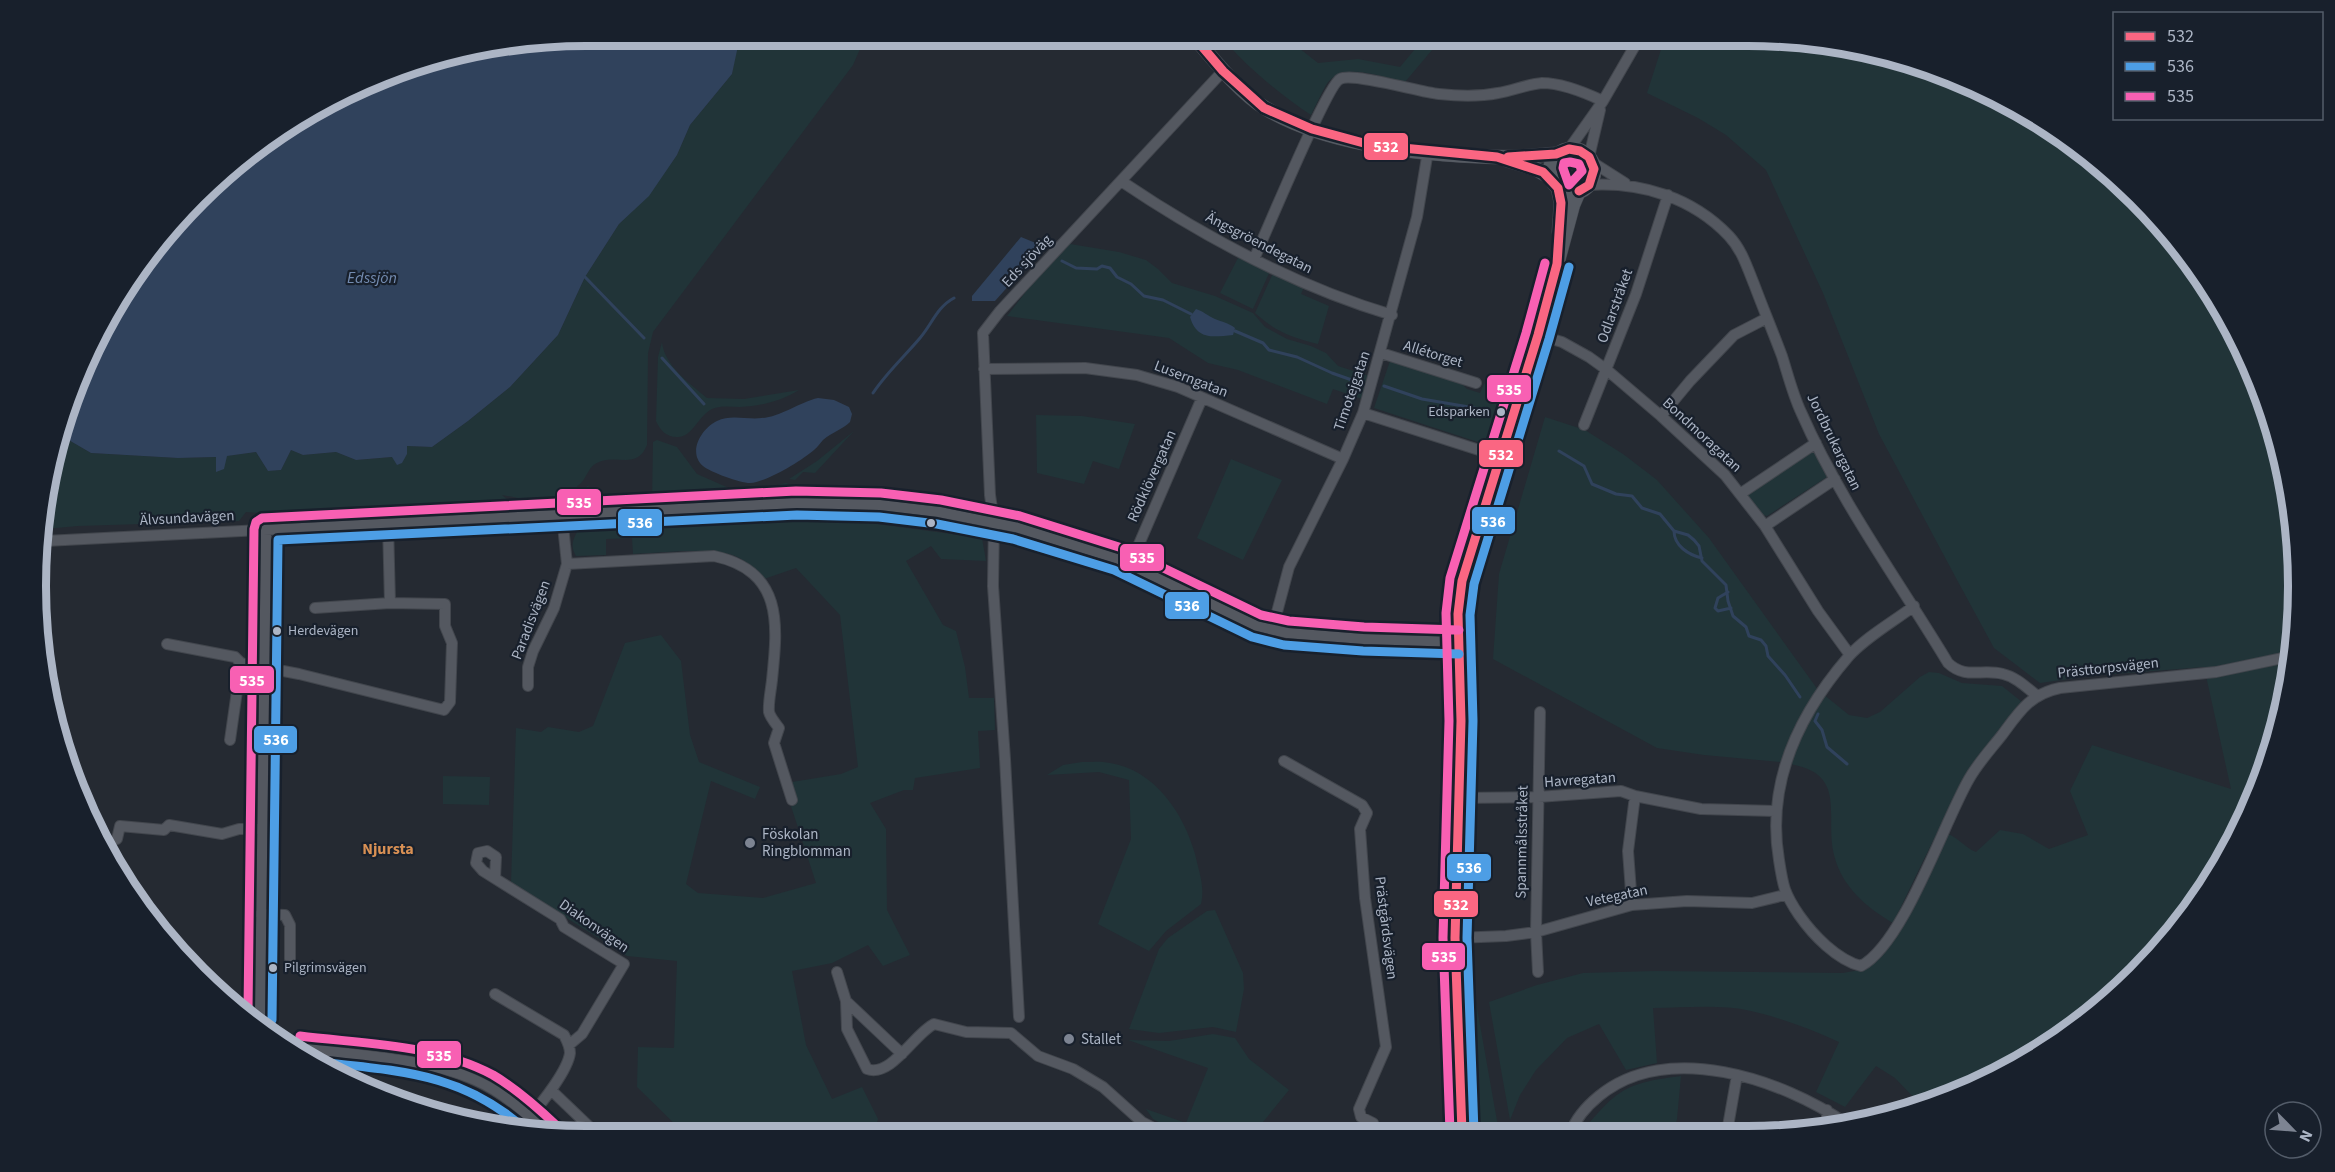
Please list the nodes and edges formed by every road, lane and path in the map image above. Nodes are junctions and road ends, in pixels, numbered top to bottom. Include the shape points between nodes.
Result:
1 (1202, 46) edge
2 (1635, 46) edge
3 (1223, 71) junction
4 (1603, 101) junction
5 (1312, 129) junction
6 (1428, 151) junction
7 (1563, 151) junction
8 (1497, 157) junction
9 (1591, 159) junction
10 (1120, 181) junction
11 (1555, 183) junction
12 (1628, 184) junction
13 (1584, 188) junction
14 (1668, 195) junction
15 (1254, 259) junction
16 (1557, 264) junction
17 (1392, 315) junction
18 (1767, 318) junction
19 (1538, 335) junction
20 (1381, 353) junction
21 (984, 369) junction
22 (1607, 370) junction
23 (1476, 383) dead end
24 (1202, 398) junction
25 (1363, 413) junction
26 (1661, 416) junction
27 (1584, 425) dead end
28 (1816, 443) junction
29 (1501, 457) junction
30 (1343, 459) junction
31 (1834, 479) junction
32 (1740, 494) junction
33 (562, 516) junction
34 (994, 522) junction
35 (388, 524) junction
36 (1765, 526) junction
37 (266, 529) junction
38 (49, 541) edge
39 (567, 564) junction
40 (1130, 565) junction
41 (390, 603) junction
42 (1914, 606) junction
43 (315, 608) dead end
44 (1272, 631) junction
45 (1459, 642) junction
46 (167, 644) dead end
47 (1850, 655) junction
48 (2284, 658) edge
49 (241, 663) junction
50 (265, 667) junction
51 (528, 686) dead end
52 (2036, 695) junction
53 (1540, 712) dead end
54 (230, 740) dead end
55 (1284, 761) dead end
56 (1635, 796) junction
57 (1458, 798) junction
58 (1538, 798) junction
59 (792, 800) dead end
60 (1775, 811) junction
61 (262, 830) junction
62 (117, 839) dead end
63 (495, 878) dead end
64 (1785, 895) junction
65 (1632, 905) junction
66 (260, 914) junction
67 (1536, 932) junction
68 (1455, 938) junction
69 (290, 959) dead end
70 (837, 972) dead end
71 (1538, 972) dead end
72 (495, 994) dead end
73 (846, 1001) junction
74 (260, 1016) edge
75 (1019, 1017) dead end
76 (569, 1045) junction
77 (310, 1049) edge
78 (902, 1054) junction
79 (1737, 1075) junction
80 (551, 1090) junction
81 (1827, 1110) junction
82 (530, 1116) junction
83 (1838, 1118) edge
84 (1827, 1120) edge
85 (537, 1123) edge
86 (589, 1126) edge
87 (1150, 1126) edge
88 (1372, 1126) edge
89 (1462, 1126) edge
90 (1575, 1126) edge
91 (1728, 1126) edge

1 - 3 main road
2 - 4 street
3 - 5 main road via 1264,108
3 - 10 street, Eds sjöväg
4 - 5 street via 1549,83 1471,96 1403,88 1353,76 1339,79 1331,89
4 - 7 street
4 - 9 street
5 - 6 main road via 1371,146
5 - 15 street
6 - 8 main road
6 - 17 street, Timotejgatan via 1417,217
7 - 8 main road
7 - 9 main road via 1580,151
7 - 11 main road via 1550,168
8 - 11 main road via 1536,169
9 - 12 street, Jordbrukargatan
9 - 13 main road via 1593,175
10 - 15 street, Ängsgröendegatan via 1170,214
10 - 21 street, Eds sjöväg via 983,333
11 - 13 main road via 1568,192
11 - 16 main road via 1561,203
12 - 13 street, Jordbrukargatan
12 - 14 street, Jordbrukargatan
13 - 16 main road via 1573,205
14 - 18 street, Jordbrukargatan via 1708,217 1730,237 1741,253
14 - 22 street, Odlarstråket
15 - 17 street, Ängsgröendegatan via 1329,294
16 - 19 main road
17 - 20 street, Timotejgatan
18 - 26 street via 1734,335
18 - 28 street, Jordbrukargatan via 1800,411
19 - 22 street, Bondmoragatan via 1562,342
19 - 29 main road
20 - 23 street, Allétorget
20 - 25 street, Timotejgatan
21 - 24 street, Luserngatan via 1095,369 1137,375
21 - 34 street, Eds sjöväg
22 - 26 street, Bondmoragatan
22 - 27 street, Odlarstråket
24 - 30 street, Luserngatan
24 - 40 street, Rödklövergatan
25 - 29 street
25 - 30 street, Timotejgatan
26 - 32 street, Bondmoragatan via 1716,466
28 - 31 street, Jordbrukargatan
28 - 32 street
29 - 45 main road via 1462,581
30 - 44 street, Timotejgatan via 1289,567
31 - 36 street
31 - 42 street, Jordbrukargatan
32 - 36 street, Bondmoragatan
33 - 34 street, Älvsundavägen via 816,503 880,505
33 - 35 street, Älvsundavägen
33 - 39 street, Paradisvägen
34 - 40 street, Älvsundavägen via 1073,543
34 - 75 street, Eds sjöväg via 993,586
35 - 37 street, Älvsundavägen
35 - 41 street
36 - 47 street, Bondmoragatan
37 - 38 street, Älvsundavägen
37 - 50 street
39 - 51 street, Paradisvägen via 554,608 533,651
39 - 59 street via 714,556 732,560 758,578 774,612 777,632 769,714 779,728 774,743
40 - 44 street, Älvsundavägen
41 - 43 street
41 - 50 street via 445,604 445,626 452,643 450,702 444,710
42 - 47 street
42 - 52 street, Jordbrukargatan via 1956,671 2004,674
44 - 45 street, Älvsundavägen
45 - 57 main road
46 - 49 street via 235,657
47 - 60 street via 1798,731 1783,769
48 - 52 street, Prästtorpsvägen via 2216,672 2081,684
49 - 50 street
49 - 54 street
50 - 61 street
52 - 64 street via 1970,778 1896,928 1878,954 1861,966 1848,963 1812,931
53 - 58 street, Spannmålsstråket
55 - 88 street, Prästgårdsvägen via 1362,805 1367,813 1360,829 1365,898 1386,1047 1359,1109 1361,1117 1373,1123
56 - 58 street, Havregatan via 1621,790
56 - 60 street, Havregatan via 1701,809
56 - 65 street via 1629,851
57 - 58 street, Havregatan
57 - 68 main road
58 - 67 street, Spannmålsstråket
60 - 64 street via 1775,838
61 - 62 street via 239,829 222,834 169,825 164,830 120,826
61 - 66 street
63 - 76 street, Diakonvägen via 624,964 582,1034
64 - 65 street, Vetegatan via 1752,903 1687,901
65 - 67 street, Vetegatan
66 - 69 street via 285,915 290,925
66 - 74 street
67 - 68 street, Vetegatan
67 - 71 street, Spannmålsstråket
68 - 89 main road
70 - 73 street
72 - 76 street via 564,1035
73 - 78 street
73 - 78 street via 847,1029 867,1069 876,1070
76 - 80 street via 570,1055
77 - 82 street via 458,1073 496,1091
78 - 87 street via 934,1024 966,1032 1011,1033 1038,1056 1103,1086
79 - 81 street
79 - 90 street via 1682,1068 1627,1077 1587,1106
79 - 91 street
80 - 82 street
80 - 86 street
81 - 83 street
81 - 84 street
82 - 85 street

